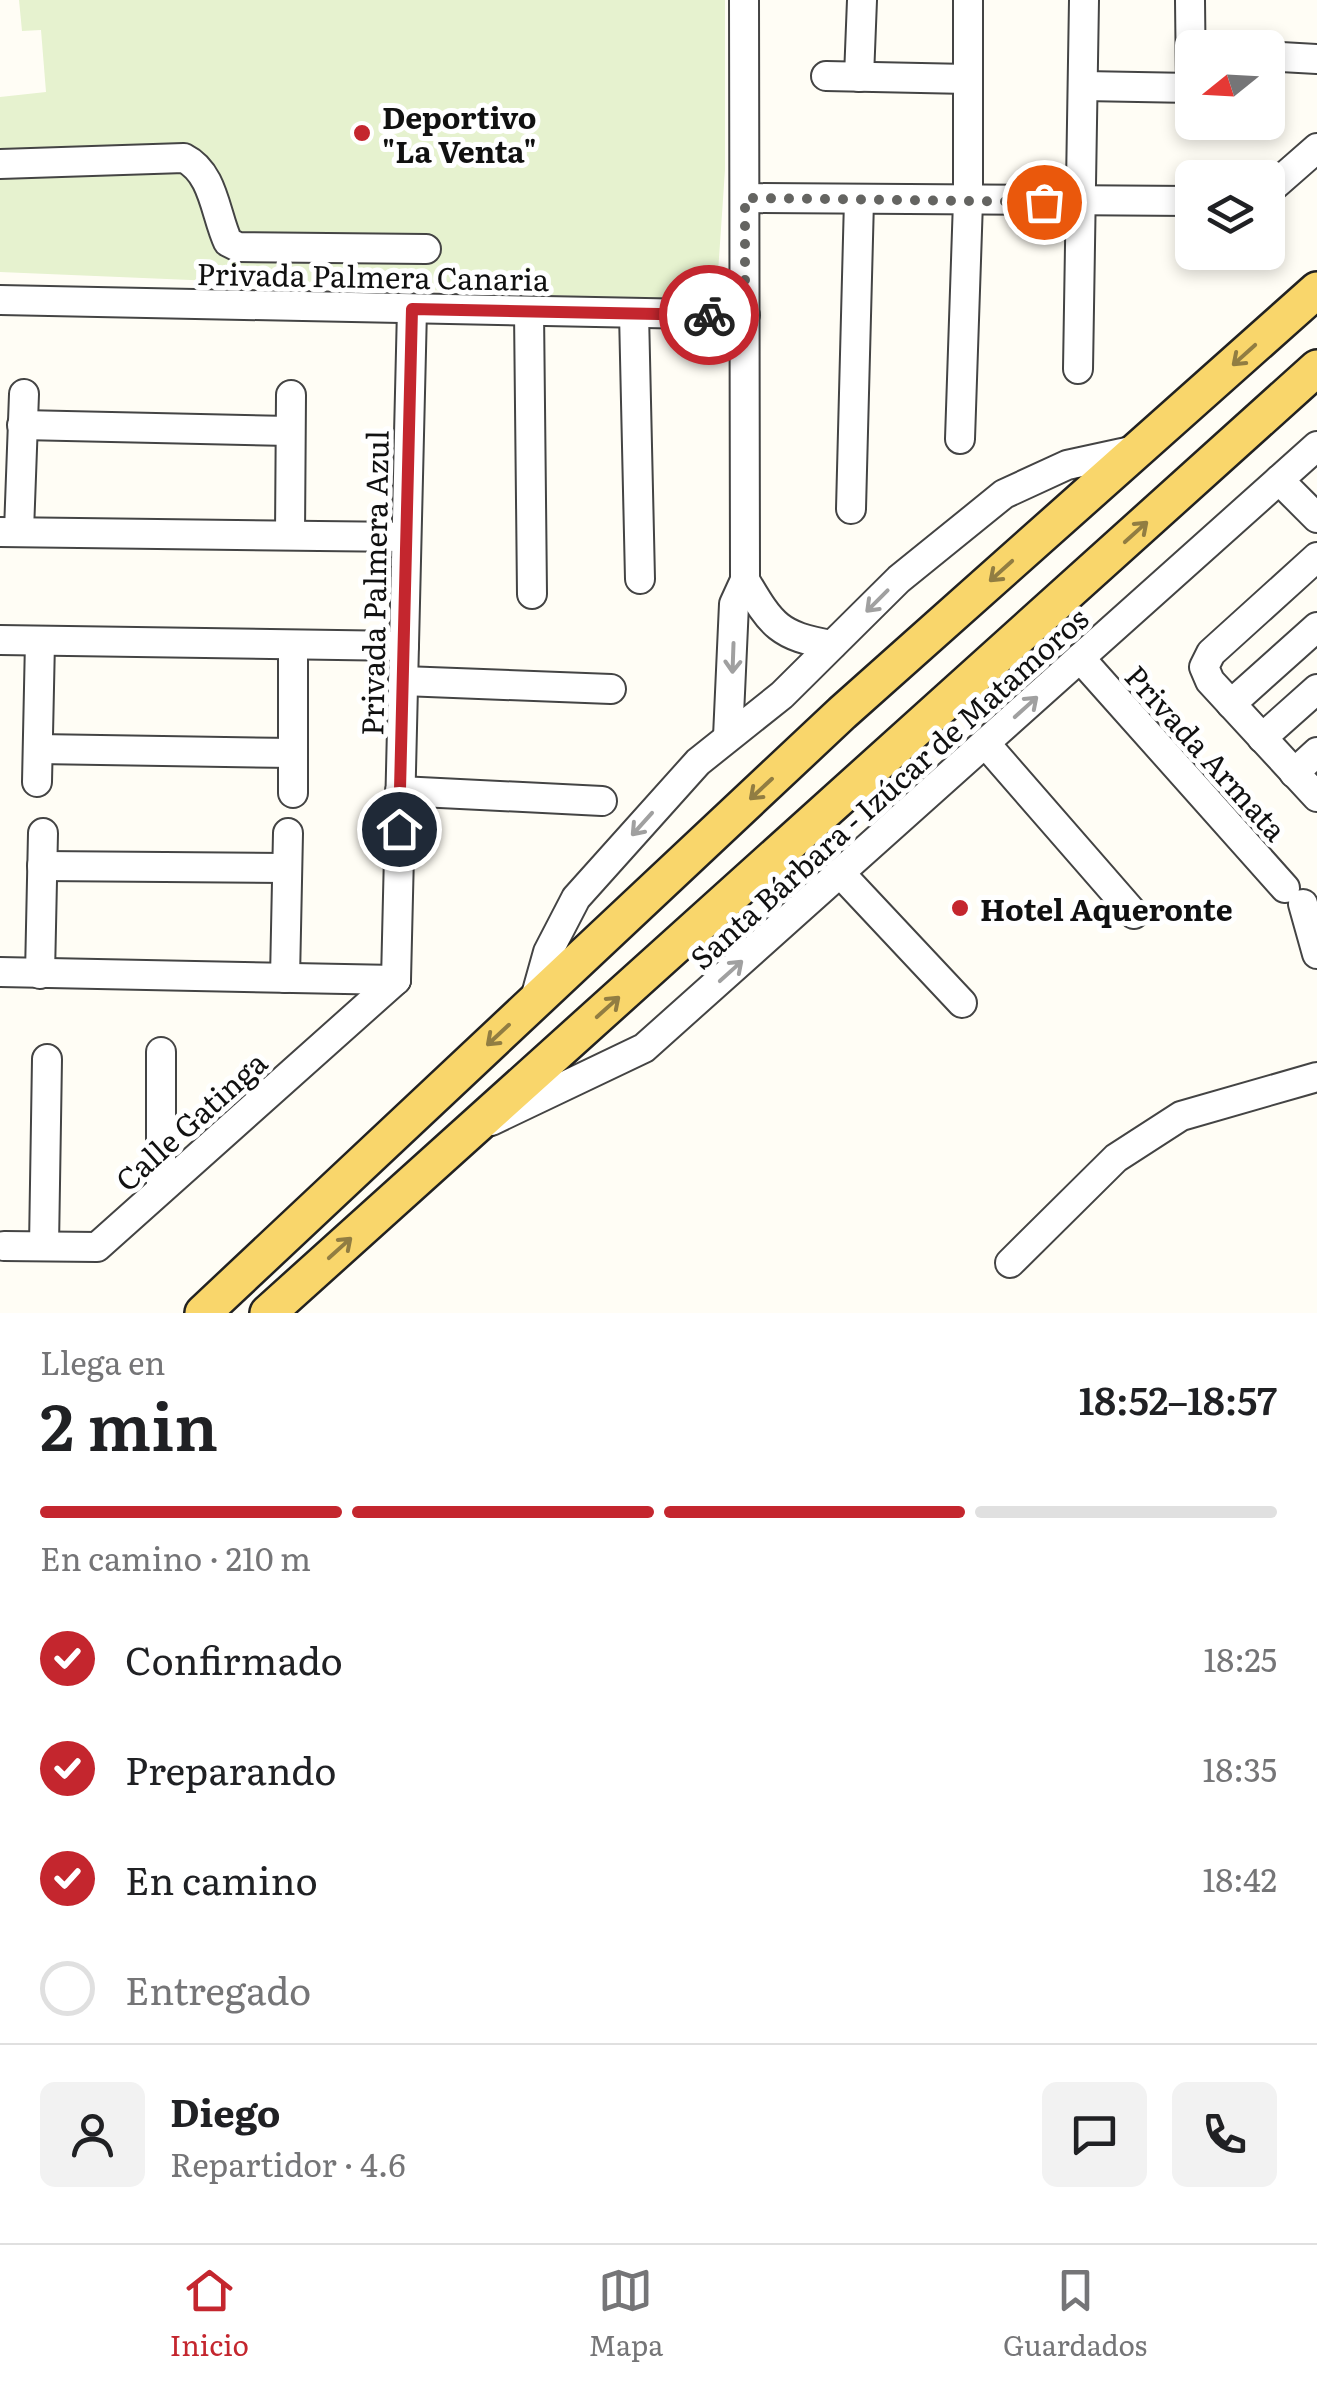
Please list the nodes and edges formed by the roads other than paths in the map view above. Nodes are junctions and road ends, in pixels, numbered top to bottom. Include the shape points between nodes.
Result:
1 (744, 0) edge
2 (862, 0) edge
3 (968, 0) edge
4 (1084, 0) edge
5 (1190, 0) edge
6 (1191, 30) edge
7 (1285, 58) edge
8 (1317, 60) edge
9 (826, 76) dead end
10 (859, 76) junction
11 (968, 79) junction
12 (1084, 86) junction
13 (1175, 88) edge
14 (1317, 148) edge
15 (0, 164) edge
16 (1285, 176) edge
17 (745, 198) junction
18 (859, 200) junction
19 (1175, 201) edge
20 (968, 202) junction
21 (1083, 202) junction
22 (426, 249) dead end
23 (1317, 290) edge
24 (0, 300) edge
25 (412, 309) junction
26 (528, 311) junction
27 (634, 313) junction
28 (745, 316) junction
29 (1317, 368) edge
30 (1078, 370) dead end
31 (24, 394) dead end
32 (291, 395) dead end
33 (22, 425) junction
34 (289, 431) junction
35 (960, 439) dead end
36 (1317, 446) edge
37 (1138, 449) junction
38 (1279, 480) junction
39 (851, 509) dead end
40 (1317, 518) edge
41 (10, 532) edge
42 (290, 535) junction
43 (406, 537) junction
44 (1317, 557) edge
45 (640, 579) dead end
46 (745, 580) junction
47 (532, 594) dead end
48 (1317, 627) edge
49 (0, 640) edge
50 (40, 641) junction
51 (293, 645) junction
52 (832, 645) junction
53 (404, 646) junction
54 (1080, 658) junction
55 (403, 681) junction
56 (610, 689) dead end
57 (1317, 689) edge
58 (1232, 704) junction
59 (728, 738) junction
60 (1262, 738) junction
61 (985, 744) junction
62 (38, 749) junction
63 (1317, 752) edge
64 (293, 753) junction
65 (1294, 773) junction
66 (38, 782) dead end
67 (400, 791) junction
68 (293, 794) dead end
69 (1317, 797) edge
70 (602, 801) dead end
71 (43, 833) dead end
72 (288, 833) dead end
73 (42, 866) junction
74 (285, 868) junction
75 (840, 873) junction
76 (1134, 914) dead end
77 (1317, 954) edge
78 (0, 972) edge
79 (40, 974) junction
80 (285, 978) junction
81 (396, 980) junction
82 (534, 1002) junction
83 (962, 1003) dead end
84 (162, 1052) dead end
85 (47, 1059) dead end
86 (1317, 1077) edge
87 (472, 1130) junction
88 (161, 1190) junction
89 (4, 1246) dead end
90 (44, 1246) junction
91 (1010, 1263) dead end
92 (203, 1313) edge
93 (268, 1313) edge

1 - 17 street
2 - 10 street
3 - 11 street
4 - 12 street
5 - 6 street
7 - 8 street
9 - 10 street
10 - 11 street
11 - 20 street
12 - 13 street
12 - 21 street
14 - 16 street
15 - 22 street via 184,158 206,178 228,242 238,247
17 - 18 street
17 - 28 street
18 - 20 street
18 - 39 street
19 - 21 street
20 - 21 street
20 - 35 street
21 - 30 street
23 -> 37 main road
24 - 25 street, Privada Palmera Canaria
25 - 26 street, Privada Palmera Canaria
25 - 43 street, Privada Palmera Azul
26 - 27 street, Privada Palmera Canaria
26 - 47 street
27 - 28 street, Privada Palmera Canaria
27 - 45 street
28 - 46 street
87 -> 29 main road
31 - 33 street
32 - 34 street
33 - 34 street
33 - 41 street
34 - 42 street
36 - 38 street, Santa Bárbara - Izúcar de Matamoros
37 -> 52 street via 1067,465 1004,494 899,579
37 -> 82 main road via 842,712
38 - 40 street
38 - 54 street, Santa Bárbara - Izúcar de Matamoros
41 - 42 street
42 - 43 street
43 - 53 street, Privada Palmera Azul
44 - 58 street via 1206,660 1206,674
46 - 52 street via 766,616 794,639
46 -> 59 street via 734,604
48 - 58 street
49 - 50 street
50 - 51 street
50 - 62 street
51 - 53 street
51 - 64 street
52 - 59 street
53 - 55 street, Privada Palmera Azul
61 -> 54 street, Santa Bárbara - Izúcar de Matamoros
54 - 77 street, Privada Armata via 1294,896
55 - 56 street
55 - 67 street, Privada Palmera Azul
57 - 60 street
58 - 60 street
59 -> 82 street via 698,762 576,898 548,952
60 - 65 street
61 - 75 street, Santa Bárbara - Izúcar de Matamoros
61 - 76 street
62 - 64 street
62 - 66 street
63 - 65 street
64 - 68 street
65 - 69 street
67 - 70 street
67 - 81 street, Privada Palmera Azul
71 - 73 street
72 - 74 street
73 - 74 street
73 - 79 street
74 - 80 street
75 - 83 street
87 -> 75 street, Santa Bárbara - Izúcar de Matamoros via 644,1048
78 - 79 street
79 - 80 street
80 - 81 street
81 - 88 street, Calle Gatinga
82 -> 92 main road
84 - 88 street
85 - 90 street
86 - 91 street via 1181,1116 1116,1158
93 -> 87 main road
88 - 90 street, Calle Gatinga via 97,1246
89 - 90 street, Calle Gatinga

